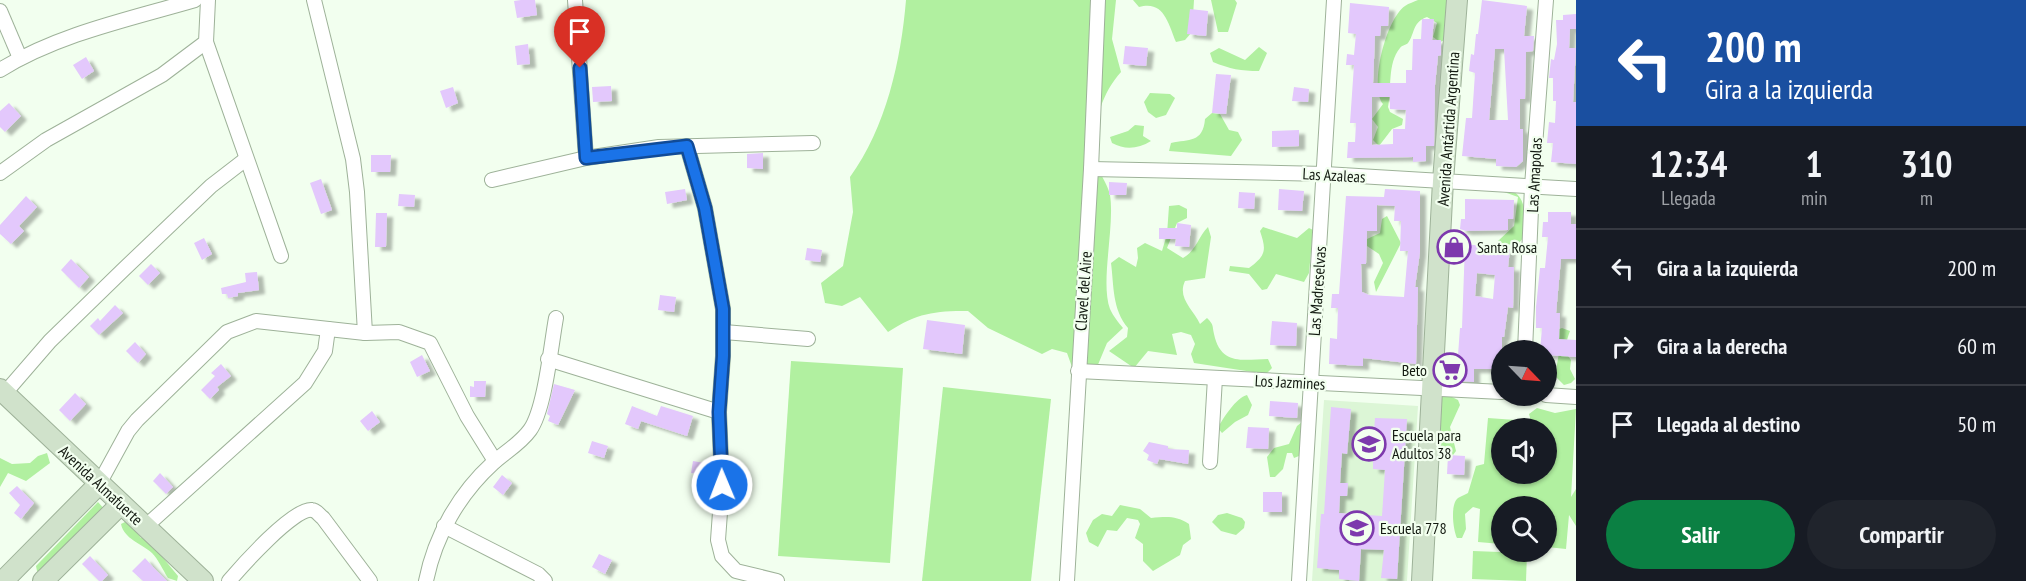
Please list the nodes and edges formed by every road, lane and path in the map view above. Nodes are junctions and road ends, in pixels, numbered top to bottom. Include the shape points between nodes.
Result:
1 (195, 0) edge
2 (208, 0) edge
3 (315, 0) edge
4 (575, 0) edge
5 (1098, 0) edge
6 (1334, 0) edge
7 (1457, 0) edge
8 (1546, 0) edge
9 (0, 11) edge
10 (206, 42) junction
11 (20, 57) junction
12 (0, 70) edge
13 (813, 143) dead end
14 (687, 146) junction
15 (586, 158) junction
16 (246, 159) junction
17 (1091, 169) junction
18 (0, 173) edge
19 (1325, 174) junction
20 (492, 180) dead end
21 (1443, 181) junction
22 (1532, 186) junction
23 (1576, 189) edge
24 (282, 256) dead end
25 (556, 318) dead end
26 (328, 329) junction
27 (724, 332) junction
28 (365, 333) junction
29 (808, 339) dead end
30 (1525, 340) edge
31 (548, 359) junction
32 (1078, 371) junction
33 (1215, 378) junction
34 (1312, 384) junction
35 (1433, 389) junction
36 (2, 391) edge
37 (1491, 392) edge
38 (1557, 396) edge
39 (1576, 397) edge
40 (719, 412) junction
41 (495, 461) junction
42 (1210, 462) dead end
43 (99, 484) junction
44 (121, 504) junction
45 (444, 526) junction
46 (145, 527) junction
47 (7, 576) edge
48 (736, 576) edge
49 (43, 581) edge
50 (203, 581) edge
51 (229, 581) edge
52 (370, 581) edge
53 (426, 581) edge
54 (545, 581) edge
55 (777, 581) edge
56 (1067, 581) edge
57 (1074, 581) edge
58 (1299, 581) edge
59 (1422, 581) edge

1 - 11 street
2 - 10 street
3 - 28 street via 353,159
4 - 15 street
5 - 17 street, Clavel del Aire
6 - 19 street, Las Madreselvas
7 - 21 main road, Avenida Antártida Argentina
8 - 22 street, Las Amapolas
9 - 11 street
10 - 16 street
10 - 18 street via 162,75 46,140
11 - 12 street
13 - 14 street
14 - 15 street
14 - 27 street via 713,243
15 - 20 street
16 - 24 street
16 - 36 street via 211,186
17 - 19 street, Las Azaleas
17 - 32 street, Clavel del Aire
19 - 21 street, Las Azaleas
19 - 34 street, Las Madreselvas
21 - 22 street, Las Azaleas
21 - 35 main road, Avenida Antártida Argentina
22 - 23 street, Las Azaleas
22 - 30 street, Las Amapolas
25 - 31 street
26 - 28 street
26 - 43 street via 256,321 227,332 128,431
26 - 46 street via 325,351 305,383
27 - 29 street
27 - 40 street
28 - 41 street via 399,332 430,343
31 - 40 street
31 - 41 street via 531,429
32 - 33 street, Los Jazmines
32 - 56 street, Clavel del Aire
33 - 34 street, Los Jazmines
33 - 42 street
34 - 35 street, Los Jazmines
34 - 58 street, Las Madreselvas
35 - 37 street, Los Jazmines
35 - 59 main road, Avenida Antártida Argentina
36 - 43 main road, Avenida Almafuerte
38 - 39 street
40 - 48 street via 722,485 718,540 722,556
41 - 45 street via 479,476
43 - 44 main road, Avenida Almafuerte
43 - 47 main road
44 - 46 main road, Avenida Almafuerte
44 - 49 main road
45 - 53 street
45 - 54 street
46 - 50 main road, Avenida Almafuerte
48 - 55 street
51 - 52 street via 261,544 310,509 322,518
56 - 57 street

